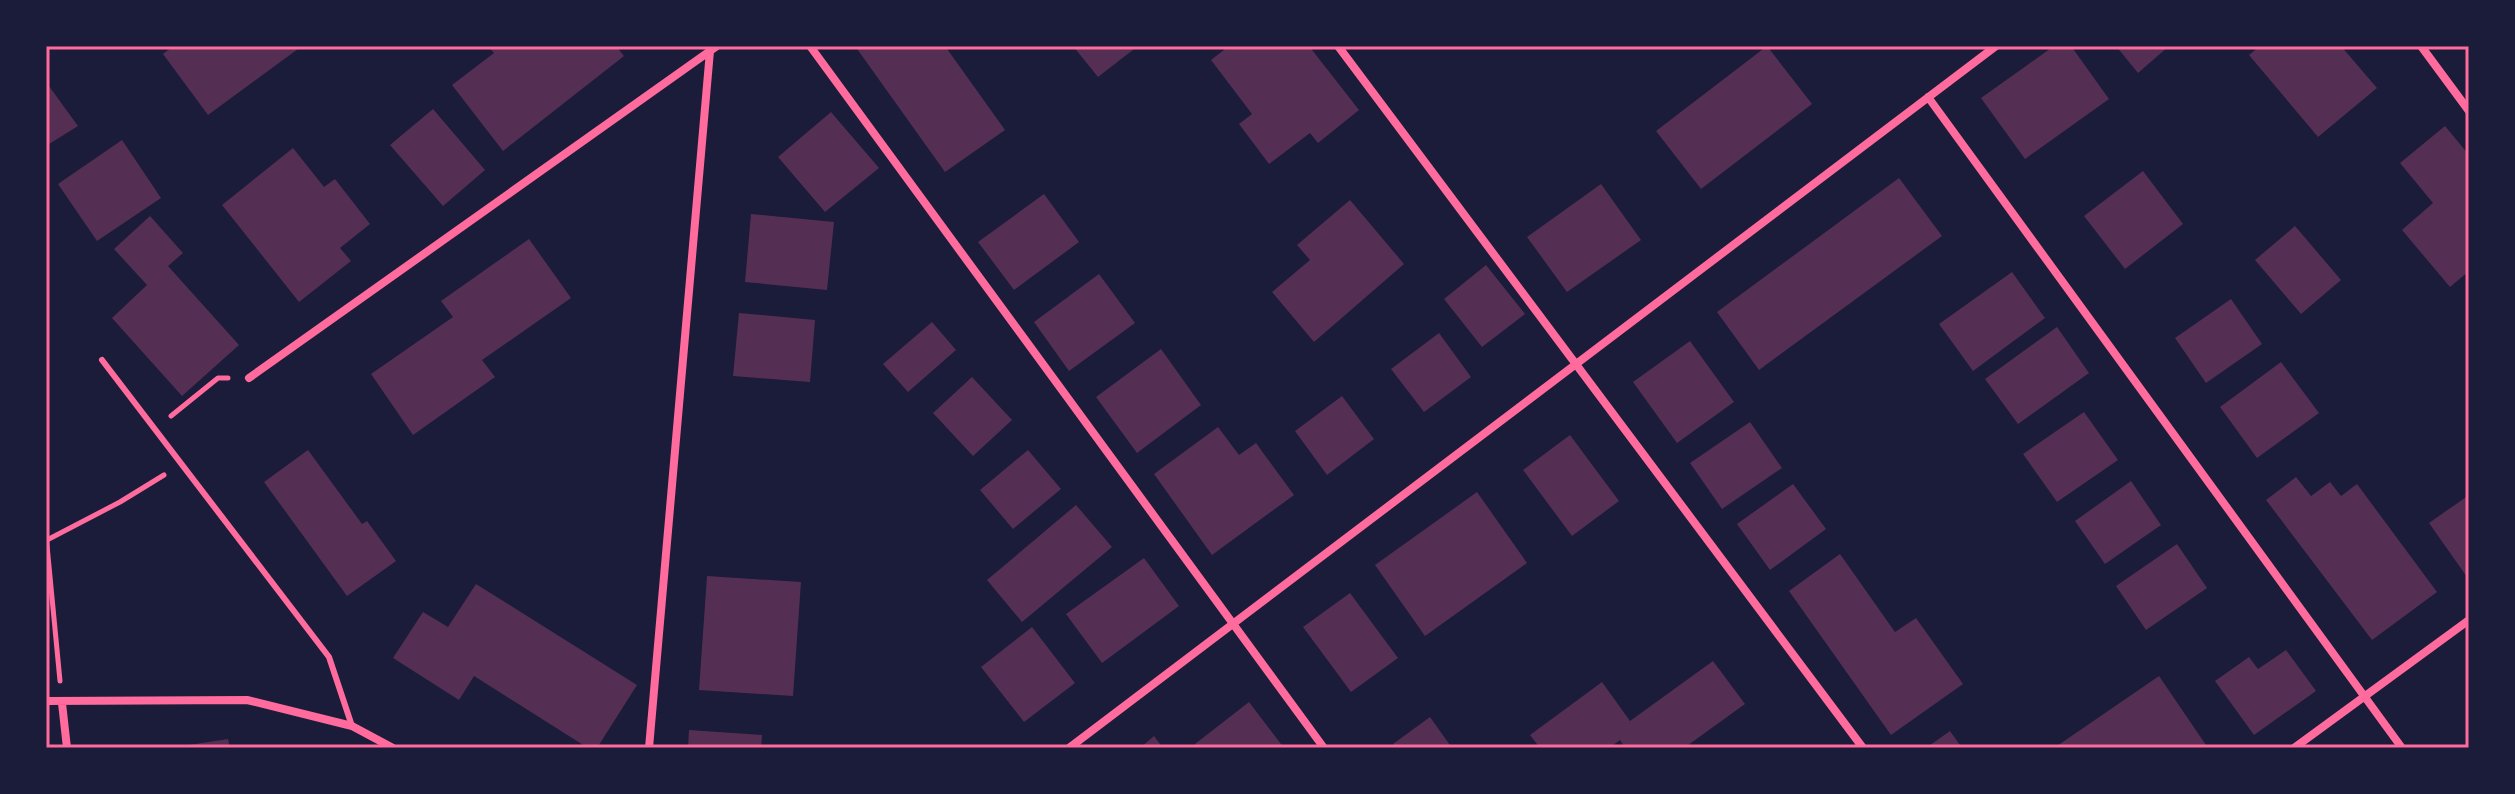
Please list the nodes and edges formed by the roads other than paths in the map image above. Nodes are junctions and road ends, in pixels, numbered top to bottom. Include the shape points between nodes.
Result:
1 (810, 46) edge
2 (1338, 46) edge
3 (1996, 46) edge
4 (2421, 46) edge
5 (714, 49) edge
6 (1928, 97) junction
7 (2469, 111) edge
8 (102, 360) dead end
9 (1577, 364) junction
10 (249, 378) road end
11 (2469, 620) edge
12 (1232, 625) junction
13 (2364, 696) junction
14 (46, 701) edge
15 (62, 703) junction
16 (352, 726) junction
17 (67, 748) edge
18 (393, 748) edge
19 (649, 748) edge
20 (1069, 748) edge
21 (1324, 748) edge
22 (1863, 748) edge
23 (2294, 748) edge
24 (2402, 748) edge

1 - 12 street
2 - 9 street
3 - 6 street
4 - 7 street
5 - 10 street
5 - 19 street
6 - 9 street
6 - 13 street
8 - 16 lane via 329,657
9 - 12 street
9 - 22 street
11 - 13 street
12 - 20 street
12 - 21 street
13 - 23 street
13 - 24 street
14 - 15 street
15 - 16 street via 247,700
15 - 17 street
16 - 18 street

